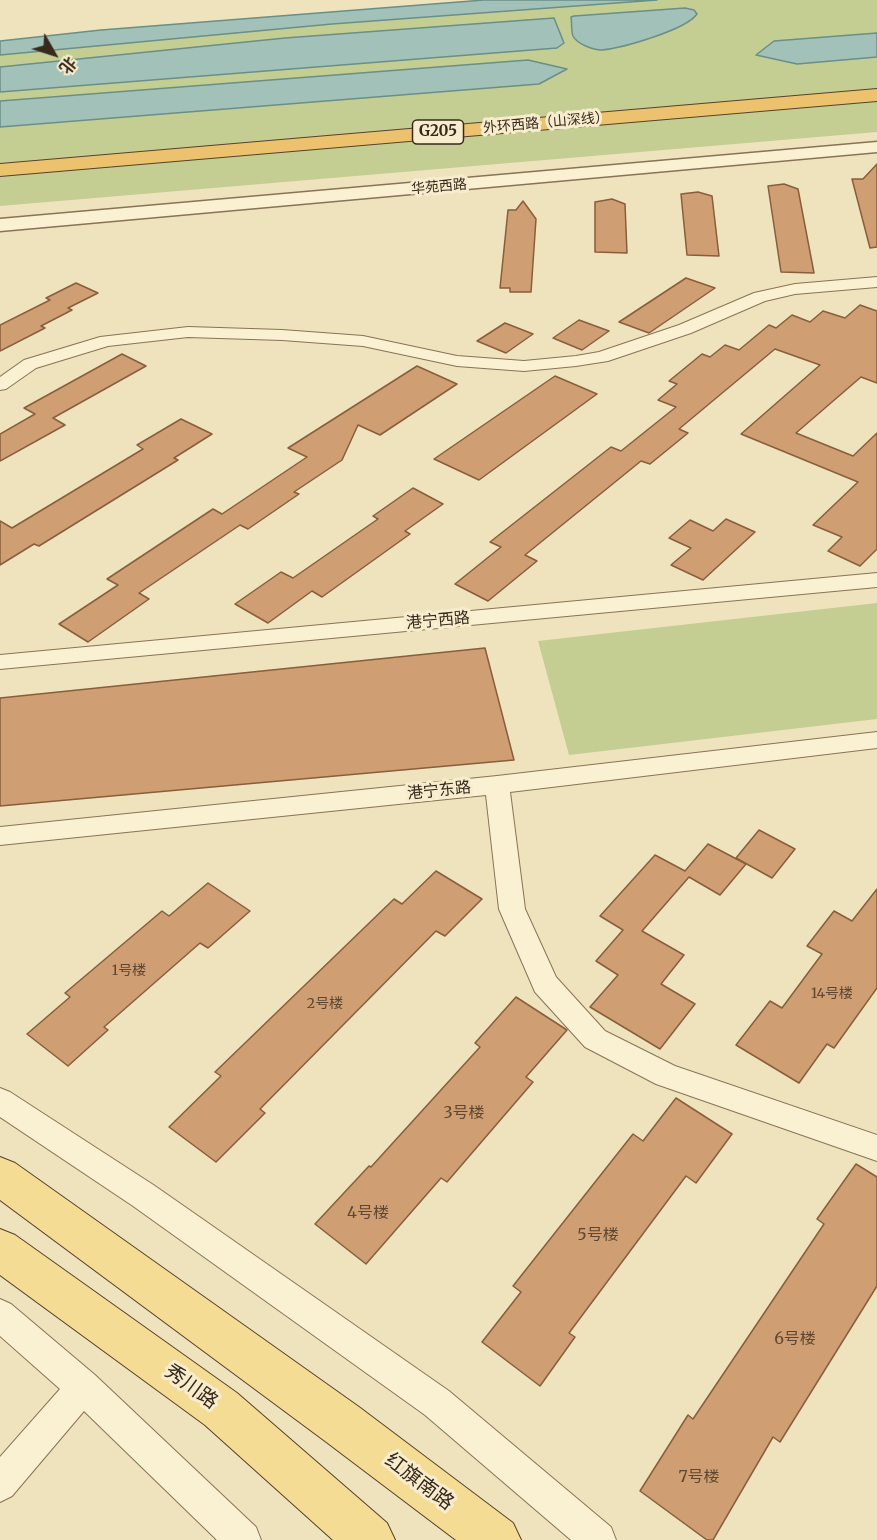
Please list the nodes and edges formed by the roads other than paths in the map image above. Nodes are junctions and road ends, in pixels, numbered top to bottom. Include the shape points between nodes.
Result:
1 (877, 78) edge
2 (687, 93) dead end
3 (877, 95) edge
4 (877, 147) edge
5 (0, 170) edge
6 (0, 225) edge
7 (877, 282) edge
8 (0, 385) edge
9 (877, 580) edge
10 (0, 662) edge
11 (877, 740) edge
12 (497, 785) junction
13 (0, 837) edge
14 (0, 1101) edge
15 (877, 1148) edge
16 (0, 1176) edge
17 (0, 1249) edge
18 (0, 1315) edge
19 (83, 1387) junction
20 (0, 1484) edge
21 (243, 1540) edge
22 (369, 1540) edge
23 (496, 1540) edge
24 (598, 1540) edge

1 - 2 highway
3 - 5 highway, 外环西路（山深线） / G205
4 - 6 street, 华苑西路
7 - 8 street via 795,289 760,297 685,329 576,362 524,366 457,361 363,341 188,332 106,341 30,364
9 - 10 street, 港宁西路
11 - 12 street, 港宁东路
12 - 13 street, 港宁东路
12 - 15 street via 512,909 545,984 594,1039 666,1075
14 - 24 street via 144,1196 437,1403
16 - 23 main road, 红旗南路
17 - 22 main road, 秀川路 via 221,1409
18 - 19 street
19 - 20 street
19 - 21 street

